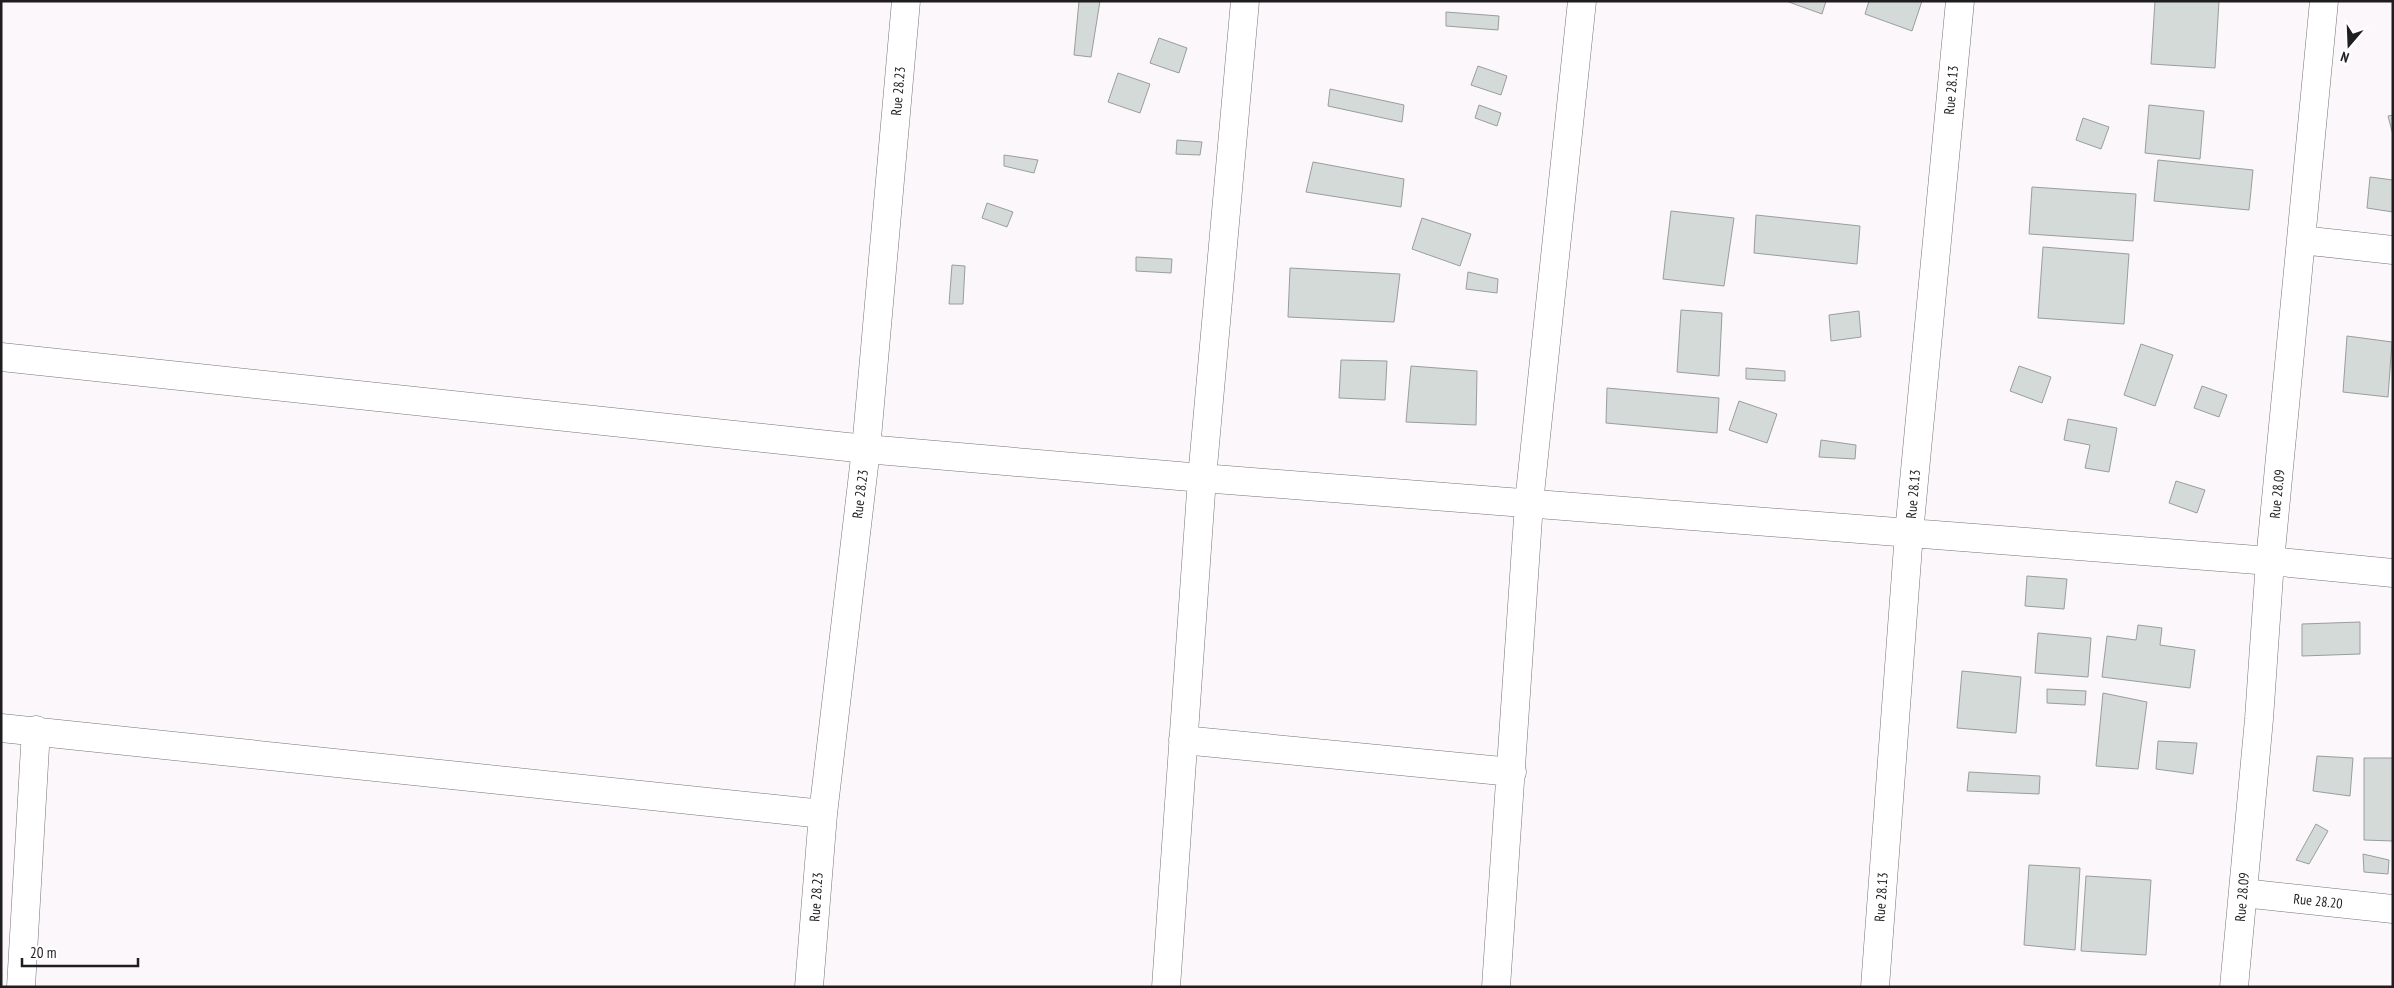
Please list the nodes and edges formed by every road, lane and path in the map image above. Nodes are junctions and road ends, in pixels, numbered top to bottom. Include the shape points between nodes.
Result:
1 (906, 1) edge
2 (1245, 1) edge
3 (1582, 1) edge
4 (1960, 1) edge
5 (2324, 1) edge
6 (2301, 240) junction
7 (2393, 250) edge
8 (1, 357) edge
9 (866, 449) junction
10 (1202, 478) junction
11 (1529, 503) junction
12 (1909, 533) junction
13 (2270, 561) junction
14 (2393, 574) edge
15 (1, 728) edge
16 (36, 730) junction
17 (1183, 740) junction
18 (1512, 772) junction
19 (823, 814) junction
20 (2242, 893) junction
21 (2393, 909) edge
22 (21, 987) edge
23 (809, 987) edge
24 (1166, 987) edge
25 (1496, 987) edge
26 (1875, 987) edge
27 (2234, 987) edge

1 - 9 street, Rue 28.23
2 - 10 street
3 - 11 street
4 - 12 street, Rue 28.13
5 - 6 street, Rue 28.09
6 - 7 street
6 - 13 street, Rue 28.09
8 - 9 street
9 - 10 street
9 - 19 street, Rue 28.23
10 - 11 street
10 - 17 street
11 - 12 street
11 - 18 street
12 - 13 street
12 - 26 street, Rue 28.13
13 - 14 street
13 - 20 street, Rue 28.09
15 - 16 street
16 - 19 street
16 - 22 street
17 - 18 street
17 - 24 street
18 - 25 street
19 - 23 street, Rue 28.23
20 - 21 street, Rue 28.20
20 - 27 street, Rue 28.09

